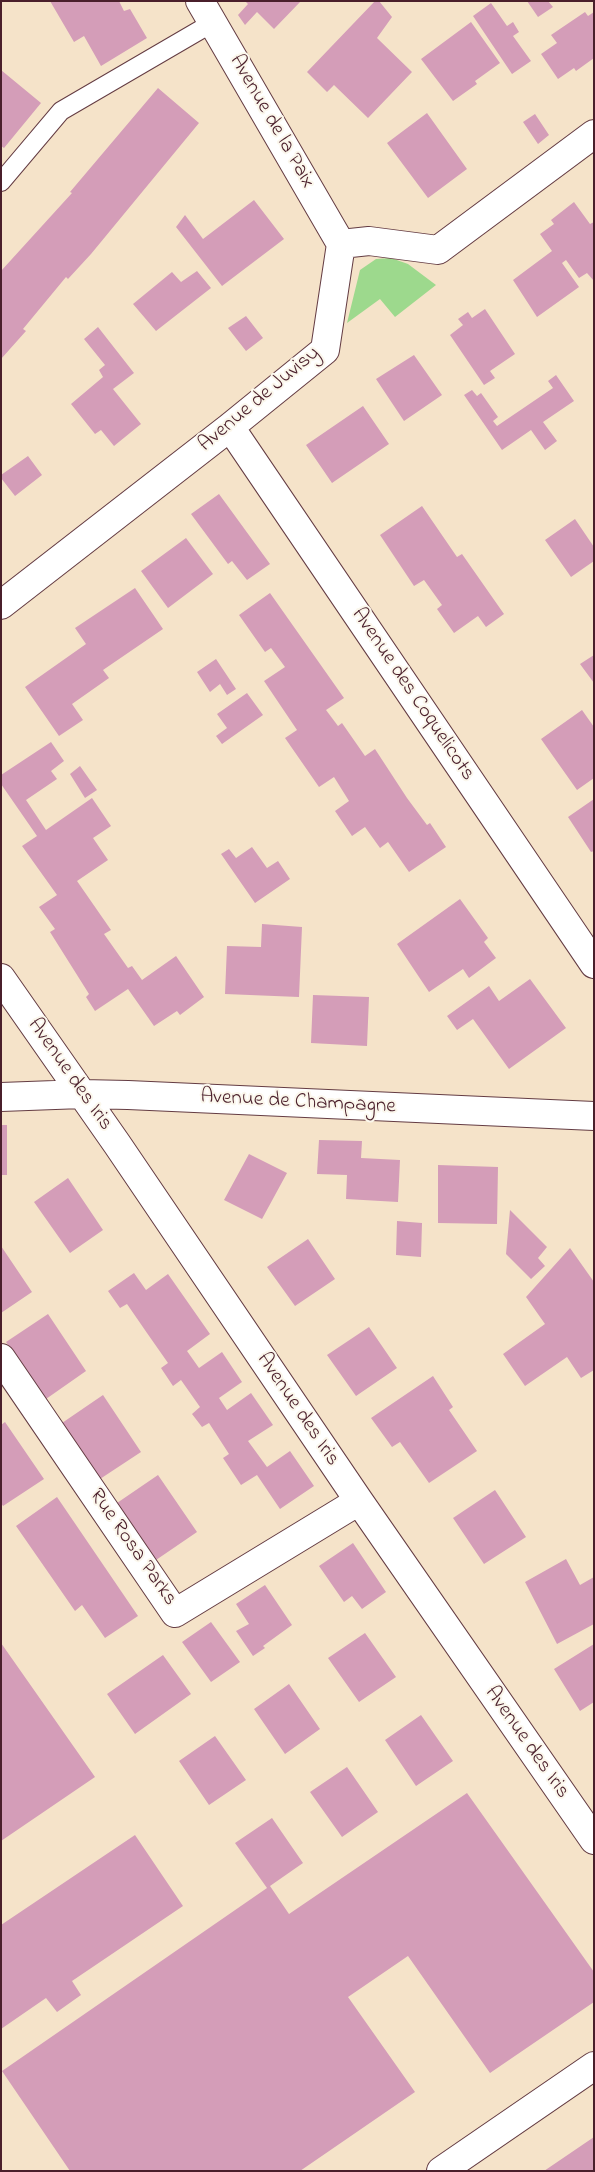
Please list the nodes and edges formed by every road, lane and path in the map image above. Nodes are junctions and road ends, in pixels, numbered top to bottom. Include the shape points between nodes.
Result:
1 (206, 12) edge
2 (594, 134) edge
3 (1, 182) edge
4 (341, 244) junction
5 (230, 427) junction
6 (1, 605) edge
7 (594, 964) edge
8 (1, 978) edge
9 (82, 1094) junction
10 (1, 1096) edge
11 (594, 1116) edge
12 (1, 1358) edge
13 (359, 1501) junction
14 (594, 1840) edge
15 (594, 2066) edge
16 (441, 2171) edge

1 - 3 lane via 61,111
1 - 4 street, Avenue de la Paix
2 - 4 street via 438,250 369,241
4 - 5 street, Avenue de Juvisy via 325,350
5 - 6 street, Avenue de Juvisy
5 - 7 street, Avenue des Coquelicots
8 - 9 street, Avenue des Iris
9 - 10 street, Avenue de Champagne
9 - 11 street, Avenue de Champagne
9 - 13 street, Avenue des Iris
12 - 13 street, Rue Rosa Parks via 174,1613
13 - 14 street, Avenue des Iris
15 - 16 street

